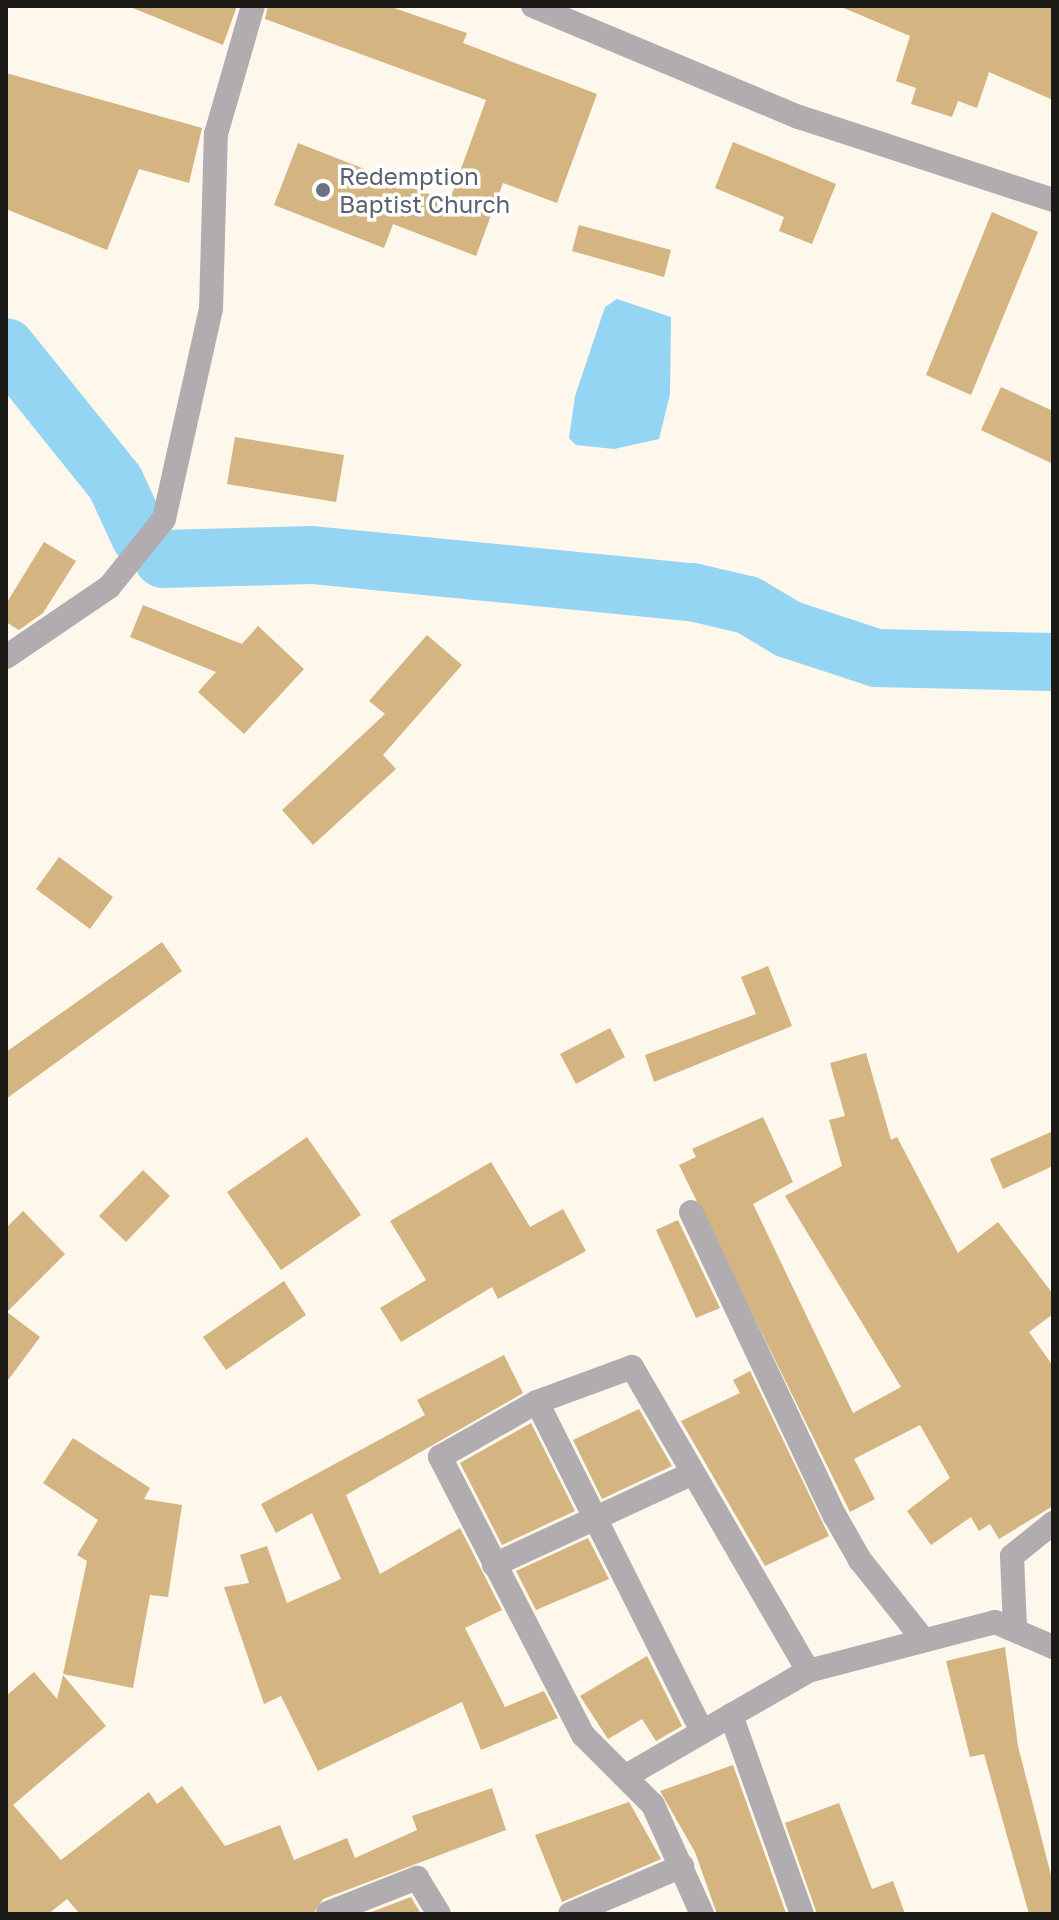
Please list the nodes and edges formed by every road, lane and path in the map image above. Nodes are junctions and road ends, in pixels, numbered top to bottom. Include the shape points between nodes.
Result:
1 (253, 6) edge
2 (533, 6) edge
3 (1053, 200) edge
4 (6, 657) edge
5 (691, 1212) dead end
6 (537, 1402) junction
7 (693, 1473) junction
8 (594, 1520) junction
9 (1053, 1523) edge
10 (494, 1565) junction
11 (1015, 1628) junction
12 (922, 1638) junction
13 (1053, 1647) edge
14 (808, 1671) junction
15 (731, 1715) junction
16 (702, 1732) junction
17 (628, 1775) junction
18 (682, 1866) junction
19 (328, 1913) edge
20 (439, 1914) edge
21 (570, 1914) edge
22 (702, 1914) edge
23 (802, 1914) edge

1 - 4 street via 216,134 211,309 164,519 109,587
2 - 3 street via 799,117
5 - 12 street via 835,1516 860,1560
6 - 7 street via 632,1367
6 - 8 street
6 - 10 street via 440,1457
7 - 8 street
7 - 14 street
8 - 10 street
8 - 16 street
9 - 11 street via 1012,1556
10 - 17 street via 583,1735
11 - 12 street via 969,1624
11 - 13 street
12 - 14 street
14 - 15 street
15 - 16 street
15 - 23 street
16 - 17 street
17 - 18 street via 653,1805
18 - 21 street
18 - 22 street
19 - 20 street via 417,1878

